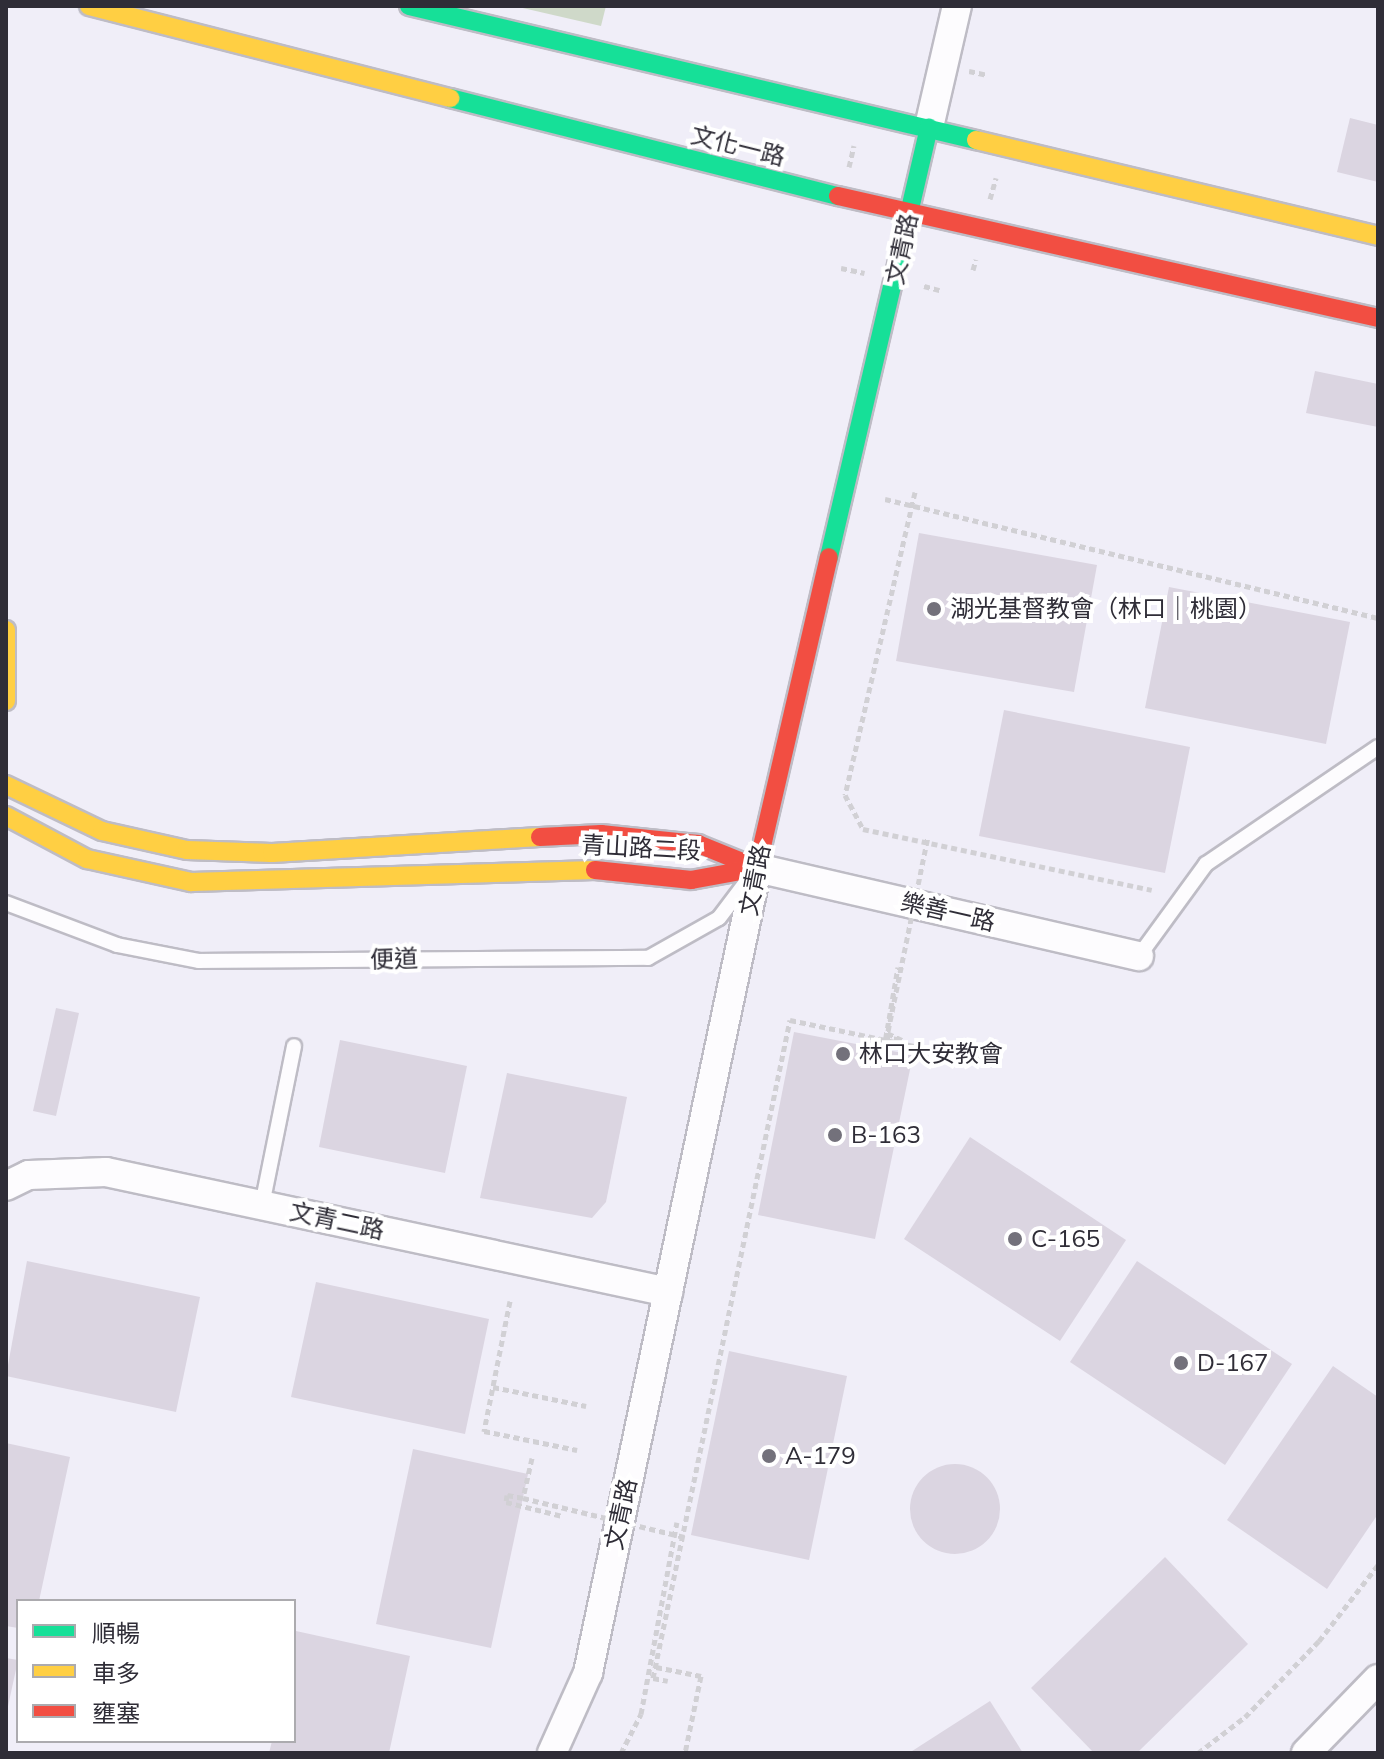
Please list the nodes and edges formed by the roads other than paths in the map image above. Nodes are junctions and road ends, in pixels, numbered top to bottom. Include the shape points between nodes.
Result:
1 (89, 6) edge
2 (409, 6) edge
3 (957, 6) edge
4 (929, 127) junction
5 (910, 212) junction
6 (1378, 236) edge
7 (1378, 318) edge
8 (6, 630) edge
9 (6, 701) edge
10 (1378, 747) edge
11 (6, 785) edge
12 (6, 816) edge
13 (757, 868) junction
14 (6, 903) edge
15 (1139, 956) joint
16 (294, 1046) dead end
17 (6, 1186) edge
18 (262, 1205) junction
19 (668, 1292) junction
20 (1378, 1679) edge
21 (552, 1753) edge
22 (1306, 1753) edge

1 - 5 street, 文化一路
2 - 4 street
3 - 4 street, 文青路
4 - 5 street, 文青路
4 - 6 street
5 - 7 street, 文化一路
5 - 13 street, 文青路
8 - 9 street
10 - 15 lane via 1206,864
11 - 13 street, 青山路二段 via 102,831 187,850 258,853 601,834 698,844
12 - 13 street, 青山路二段 via 87,859 191,882 344,882 579,868 691,880
13 - 14 lane, 便道 via 719,918 648,958 199,961 117,945
13 - 15 street, 樂善一路
13 - 19 street, 文青路
16 - 18 lane
17 - 18 street, 文青二路 via 29,1175 106,1172
18 - 19 street, 文青二路
19 - 21 street, 文青路 via 588,1673
20 - 22 street

